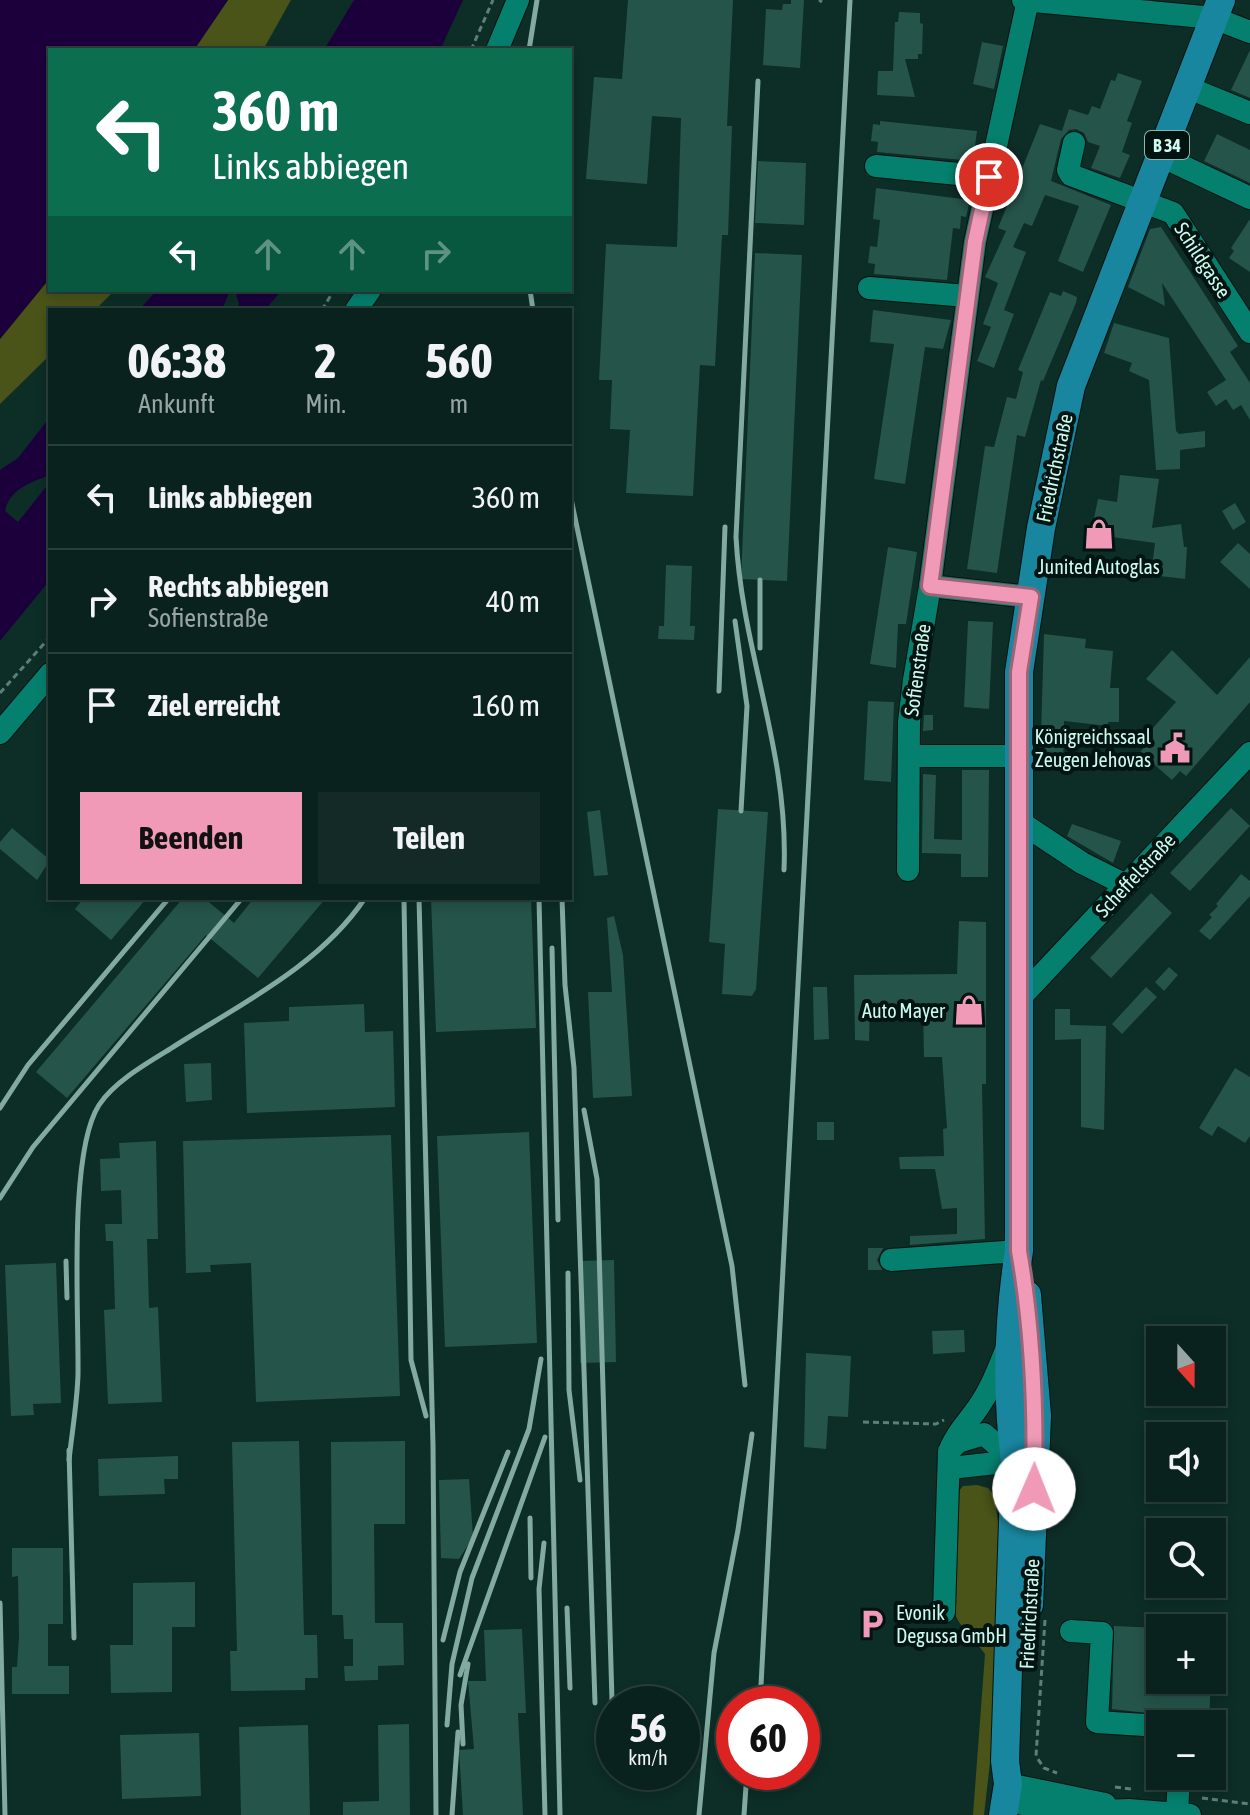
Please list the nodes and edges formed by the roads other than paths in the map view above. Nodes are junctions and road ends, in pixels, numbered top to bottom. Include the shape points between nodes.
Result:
1 (518, 0) edge
2 (1025, 0) edge
3 (1218, 9) edge
4 (1250, 32) edge
5 (498, 48) edge
6 (1189, 88) junction
7 (1250, 113) edge
8 (1074, 143) dead end
9 (1163, 157) junction
10 (876, 166) dead end
11 (989, 177) junction
12 (1250, 198) edge
13 (1145, 203) junction
14 (869, 288) dead end
15 (967, 296) junction
16 (1250, 332) edge
17 (930, 586) junction
18 (1031, 597) junction
19 (48, 676) edge
20 (0, 733) edge
21 (1250, 753) edge
22 (909, 756) junction
23 (1018, 756) junction
24 (1017, 820) junction
25 (908, 870) dead end
26 (1126, 885) junction
27 (1020, 998) junction
28 (1019, 1251) junction
29 (891, 1260) dead end
30 (1010, 1341) junction
31 (1025, 1452) junction
32 (950, 1459) junction
33 (944, 1612) dead end
34 (1071, 1631) dead end
35 (1146, 1725) edge
36 (1008, 1784) junction
37 (1177, 1790) edge
38 (1129, 1810) junction
39 (1049, 1814) edge
40 (1173, 1814) edge
41 (1003, 1815) edge

1 - 5 street
2 - 3 street
2 - 11 street, Sofienstraße
3 - 4 street
3 - 6 main road, Friedrichstraße / B 34
6 - 7 street
6 - 9 main road, Friedrichstraße / B 34
8 - 13 street, Schildgasse via 1071,175
9 - 12 street
9 - 13 main road, Friedrichstraße / B 34
10 - 11 street
11 - 15 street, Sofienstraße
13 - 16 street, Schildgasse via 1173,213
13 - 18 main road, Friedrichstraße / B 34 via 1071,386
14 - 15 street
15 - 17 street, Sofienstraße
17 - 18 street
17 - 22 street, Sofienstraße via 914,680
18 - 23 main road, Friedrichstraße / B 34 via 1019,672
19 - 20 street
21 - 26 street, Scheffelstraße
22 - 23 street
22 - 25 street, Sofienstraße
23 - 24 main road, Friedrichstraße / B 34
24 - 26 street
24 - 27 main road, Friedrichstraße / B 34
26 - 27 street, Scheffelstraße
27 - 28 main road, Friedrichstraße / B 34
28 - 29 street
28 - 30 main road, Friedrichstraße / B 34
28 - 31 main road, Friedrichstraße / B 34 via 1037,1416
30 - 31 main road, Friedrichstraße / B 34 via 1009,1417
30 - 32 street via 992,1383 961,1425
31 - 32 street via 984,1434 958,1442
31 - 36 main road, B 34 via 1005,1761
31 - 36 main road, Friedrichstraße / B 34 via 1034,1489 1024,1702
32 - 33 street
34 - 35 street via 1102,1633 1097,1722
36 - 38 street
36 - 39 street via 1020,1803
36 - 41 main road, B 34
37 - 40 street
38 - 39 street
38 - 40 street

